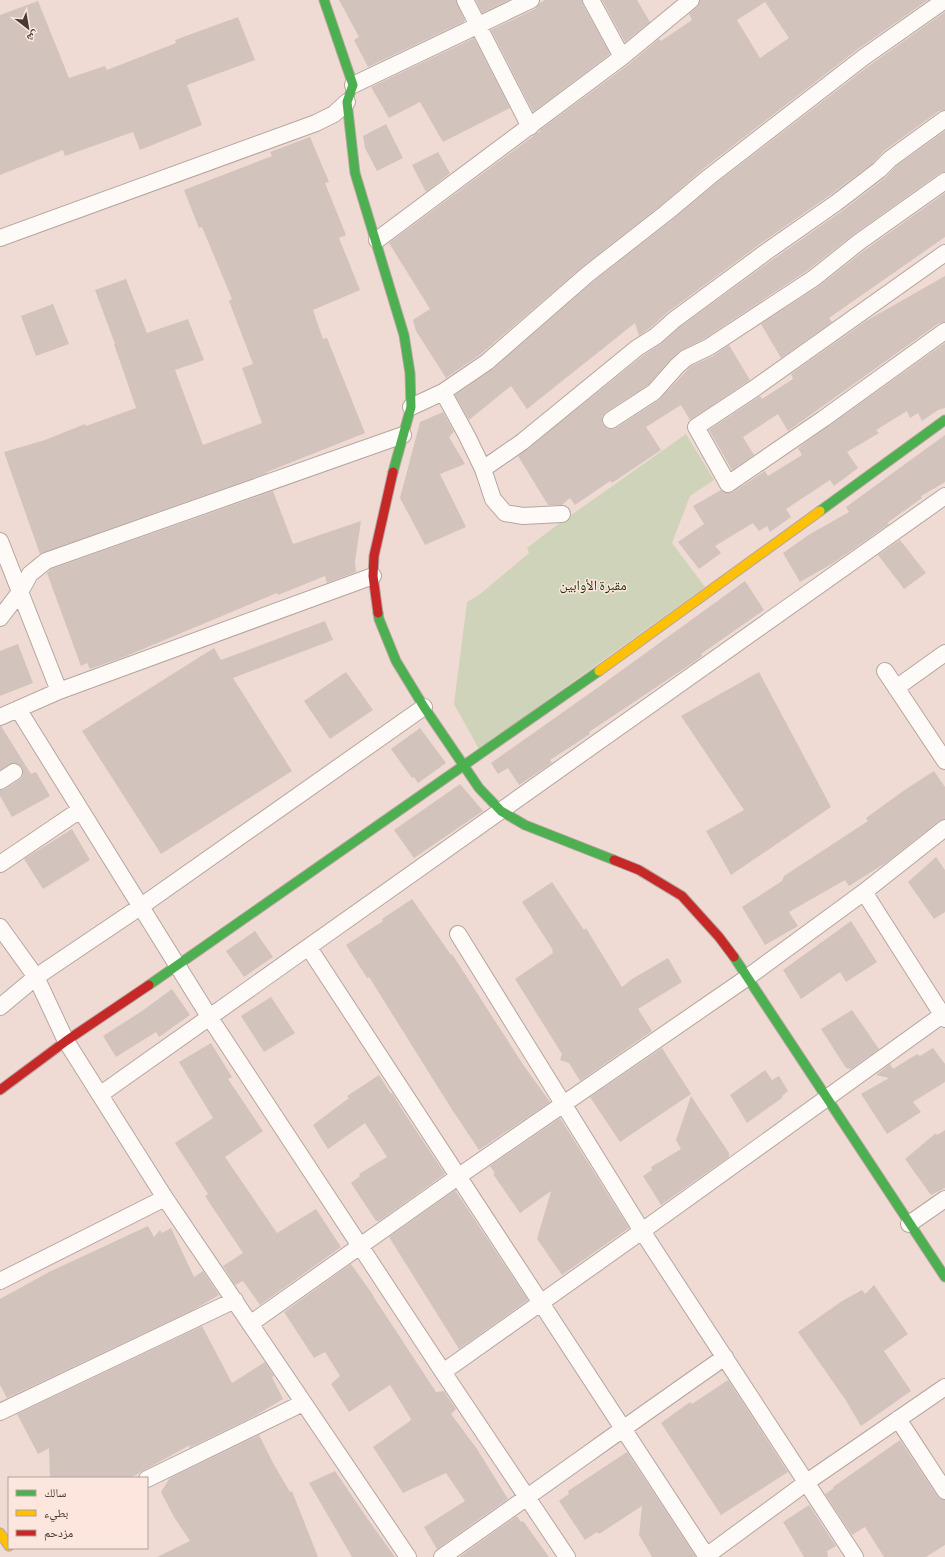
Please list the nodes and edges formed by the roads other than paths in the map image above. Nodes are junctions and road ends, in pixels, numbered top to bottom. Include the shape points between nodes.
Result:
1 (324, 0) edge
2 (465, 0) edge
3 (531, 0) edge
4 (591, 0) edge
5 (691, 0) edge
6 (945, 0) edge
7 (478, 26) junction
8 (622, 57) junction
9 (353, 85) junction
10 (348, 102) junction
11 (945, 119) edge
12 (530, 127) junction
13 (945, 181) edge
14 (0, 238) edge
15 (377, 240) junction
16 (945, 253) edge
17 (945, 331) edge
18 (443, 392) junction
19 (411, 407) junction
20 (611, 420) dead end
21 (945, 420) edge
22 (403, 435) junction
23 (483, 468) junction
24 (945, 496) edge
25 (562, 514) dead end
26 (0, 541) edge
27 (373, 576) junction
28 (20, 592) junction
29 (0, 618) edge
30 (945, 653) edge
31 (885, 671) dead end
32 (896, 688) junction
33 (59, 691) junction
34 (424, 707) junction
35 (18, 709) junction
36 (0, 717) edge
37 (945, 761) edge
38 (463, 766) junction
39 (14, 772) dead end
40 (0, 781) edge
41 (80, 810) junction
42 (500, 811) junction
43 (945, 828) edge
44 (0, 864) edge
45 (864, 892) junction
46 (140, 907) junction
47 (0, 927) edge
48 (458, 934) dead end
49 (309, 948) junction
50 (178, 966) junction
51 (36, 977) junction
52 (748, 977) junction
53 (0, 1007) edge
54 (944, 1016) edge
55 (210, 1018) junction
56 (66, 1041) junction
57 (0, 1090) edge
58 (100, 1094) junction
59 (826, 1098) junction
60 (563, 1105) junction
61 (459, 1176) junction
62 (165, 1198) junction
63 (945, 1199) edge
64 (909, 1224) junction
65 (642, 1232) junction
66 (360, 1246) junction
67 (945, 1277) edge
68 (0, 1280) edge
69 (235, 1300) junction
70 (541, 1303) junction
71 (250, 1324) junction
72 (725, 1357) junction
73 (443, 1372) junction
74 (945, 1387) edge
75 (303, 1403) junction
76 (0, 1412) edge
77 (898, 1419) junction
78 (622, 1428) junction
79 (148, 1479) edge
80 (807, 1482) junction
81 (945, 1491) edge
82 (527, 1498) junction
83 (0, 1533) edge
84 (8, 1545) edge
85 (408, 1557) edge
86 (442, 1557) edge
87 (567, 1557) edge
88 (706, 1557) edge
89 (855, 1557) edge

1 - 9 street
2 - 7 street
3 - 7 street
4 - 8 street
5 - 8 street
6 - 18 street via 864,57 738,154 588,274 487,362
7 - 9 street
7 - 12 street
8 - 12 street
9 - 10 street
10 - 14 street via 334,114 316,122
10 - 15 street via 355,172
11 - 23 street via 836,203 674,320 522,442
12 - 15 street
13 - 20 street via 859,242 814,278 710,347 686,358 654,392
15 - 19 street via 404,335 410,373
16 - 17 street via 696,427 728,484 823,420
18 - 19 street
18 - 23 street
19 - 22 street
21 - 38 street via 593,676
22 - 27 street via 374,556
22 - 28 street via 46,562 30,574
23 - 25 street via 493,499 505,513 522,516
24 - 42 street
26 - 28 street
27 - 33 street
27 - 34 street via 379,619 396,661
28 - 29 street
28 - 33 street
30 - 32 street
31 - 32 street
32 - 37 street
33 - 35 street
34 - 38 street
34 - 46 street
35 - 36 street
35 - 41 street
38 - 42 street
38 - 50 street
39 - 40 street
41 - 44 street
41 - 46 street
42 - 49 street
42 - 52 street via 525,826 639,870 682,896 719,937
43 - 45 street
45 - 52 street
45 - 54 street
46 - 50 street
46 - 51 street
47 - 51 street
48 - 60 street
49 - 55 street
49 - 61 street
50 - 55 street
50 - 56 street
51 - 53 street
51 - 56 street
52 - 59 street
52 - 60 street
54 - 59 street
55 - 58 street
55 - 66 street
56 - 57 street
56 - 58 street
58 - 62 street
59 - 64 street
59 - 65 street
60 - 61 street
60 - 65 street
61 - 66 street
61 - 70 street
62 - 68 street
62 - 69 street
63 - 64 street
64 - 67 street
65 - 70 street
65 - 72 street
66 - 71 street
66 - 73 street
69 - 71 street
69 - 76 street
70 - 73 street
70 - 78 street
71 - 75 street
72 - 78 street
72 - 80 street
73 - 82 street
74 - 77 street
75 - 79 street
75 - 85 street
77 - 80 street
77 - 81 street
78 - 82 street
78 - 88 street
80 - 88 street
80 - 89 street
82 - 86 street
82 - 87 street
83 - 84 street

